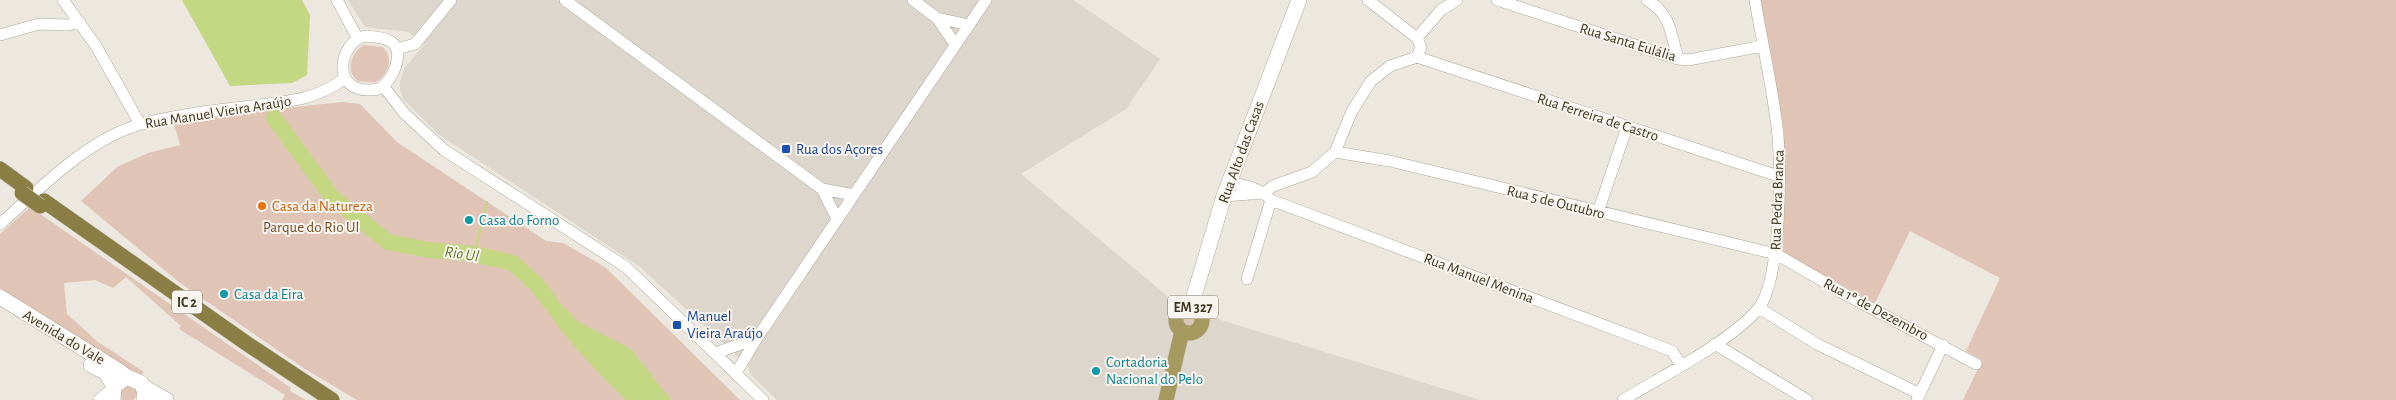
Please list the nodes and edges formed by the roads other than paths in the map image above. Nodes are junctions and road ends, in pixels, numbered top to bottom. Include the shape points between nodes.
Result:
1 (63, 0) edge
2 (337, 0) edge
3 (451, 0) edge
4 (564, 0) edge
5 (913, 0) edge
6 (986, 0) edge
7 (1299, 0) edge
8 (1368, 0) edge
9 (1457, 0) edge
10 (1497, 0) edge
11 (1647, 0) edge
12 (1755, 0) edge
13 (937, 18) junction
14 (80, 22) junction
15 (969, 25) junction
16 (0, 35) edge
17 (1417, 38) junction
18 (358, 39) junction
19 (955, 44) junction
20 (1763, 46) junction
21 (396, 50) junction
22 (1418, 57) junction
23 (1678, 59) junction
24 (344, 79) junction
25 (384, 86) junction
26 (140, 124) junction
27 (1627, 127) junction
28 (1335, 152) junction
29 (0, 169) edge
30 (1778, 176) junction
31 (0, 178) edge
32 (822, 189) junction
33 (1227, 189) junction
34 (24, 191) junction
35 (854, 195) junction
36 (1267, 197) junction
37 (42, 203) junction
38 (1598, 212) junction
39 (837, 219) junction
40 (0, 224) edge
41 (1776, 254) junction
42 (1247, 279) dead end
43 (0, 297) edge
44 (1759, 308) junction
45 (0, 310) edge
46 (1186, 332) junction
47 (756, 338) junction
48 (1715, 344) junction
49 (1942, 345) junction
50 (716, 353) junction
51 (1681, 364) junction
52 (1976, 364) dead end
53 (736, 373) junction
54 (113, 391) edge
55 (144, 394) edge
56 (1919, 397) edge
57 (166, 400) edge
58 (319, 400) edge
59 (332, 400) edge
60 (763, 400) edge
61 (1166, 400) edge
62 (1173, 400) edge
63 (1623, 400) edge
64 (1807, 400) edge

1 - 14 street
2 - 18 street
3 - 21 street via 415,44
4 - 32 street
5 - 13 street
6 - 15 street
7 - 33 main road, Rua Alto das Casas / EM 327
8 - 17 street
9 - 17 street via 1441,10
10 - 23 street, Rua Santa Eulália
11 - 23 street via 1667,18
12 - 20 street, Rua Pedra Branca
13 - 15 street
13 - 19 street
14 - 16 street via 39,24
14 - 26 street
15 - 19 street
17 - 22 street via 1422,47
18 - 21 street via 366,36 388,40
18 - 24 street via 352,44 342,66
19 - 35 street
20 - 23 street, Rua Santa Eulália via 1688,60
20 - 30 street, Rua Pedra Branca via 1777,126
21 - 25 street via 398,60
22 - 27 street, Rua Ferreira de Castro
22 - 28 street via 1390,66 1371,81 1352,111
24 - 25 street via 354,88 374,90
24 - 26 street, Rua Manuel Vieira Araújo via 327,91 282,102
25 - 50 street via 404,113 444,150 626,267
26 - 40 street, Rua Manuel Vieira Araújo via 90,148
27 - 30 street, Rua Ferreira de Castro
27 - 38 street
28 - 36 street via 1312,172 1274,186
28 - 38 street, Rua 5 de Outubro via 1390,161
29 - 34 highway, IC 2
30 - 41 street, Rua Pedra Branca
31 - 34 highway, IC 2
32 - 35 street
32 - 39 street
33 - 36 street
33 - 46 main road, Rua Alto das Casas / EM 327 via 1191,306 1199,310 1203,318 1198,330
34 - 37 highway, IC 2, bridge
35 - 39 street
36 - 42 street
36 - 51 street, Rua Manuel Menina via 1672,351
37 - 58 highway, IC 2
37 - 59 highway, IC 2
38 - 41 street, Rua 5 de Outubro
39 - 47 street
41 - 44 street, Rua Pedra Branca
41 - 49 street, Rua 1º de Dezembro
43 - 54 main road, Avenida do Vale via 116,369
44 - 48 street, Rua Pedra Branca via 1739,328
44 - 56 street via 1817,344
45 - 54 main road, Avenida do Vale via 106,373
46 - 61 main road, EM 327
46 - 62 main road, EM 327
47 - 50 street
47 - 53 street
48 - 51 street, Rua Pedra Branca
48 - 64 street
49 - 52 street, Rua 1º de Dezembro
49 - 56 street
50 - 53 street
51 - 63 street, Rua Pedra Branca
53 - 60 street
54 - 55 main road, Avenida do Vale via 137,379
55 - 57 main road, Avenida do Vale

